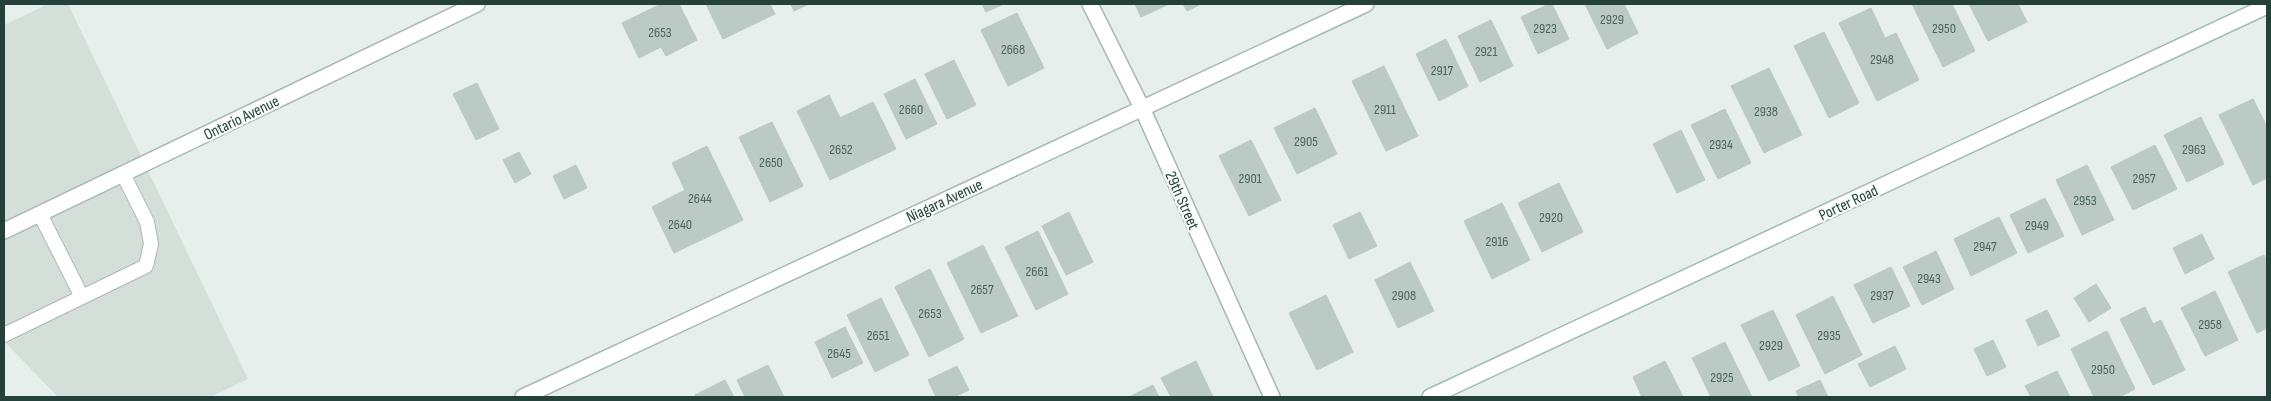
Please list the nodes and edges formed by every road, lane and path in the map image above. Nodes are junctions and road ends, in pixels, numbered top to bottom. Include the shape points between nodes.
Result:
1 (477, 4) edge
2 (1090, 4) edge
3 (1366, 4) edge
4 (2267, 6) edge
5 (1142, 108) junction
6 (123, 174) junction
7 (40, 214) junction
8 (4, 231) edge
9 (82, 297) junction
10 (4, 335) edge
11 (523, 397) edge
12 (1272, 397) edge
13 (1430, 397) edge

1 - 6 street, Ontario Avenue
2 - 5 street, 29th Street
3 - 5 street, Niagara Avenue
4 - 13 street, Porter Road
5 - 11 street, Niagara Avenue
5 - 12 street, 29th Street
6 - 7 street, Ontario Avenue
6 - 9 lane via 147,222 151,244 146,266
7 - 8 street, Ontario Avenue
7 - 9 lane
9 - 10 lane

